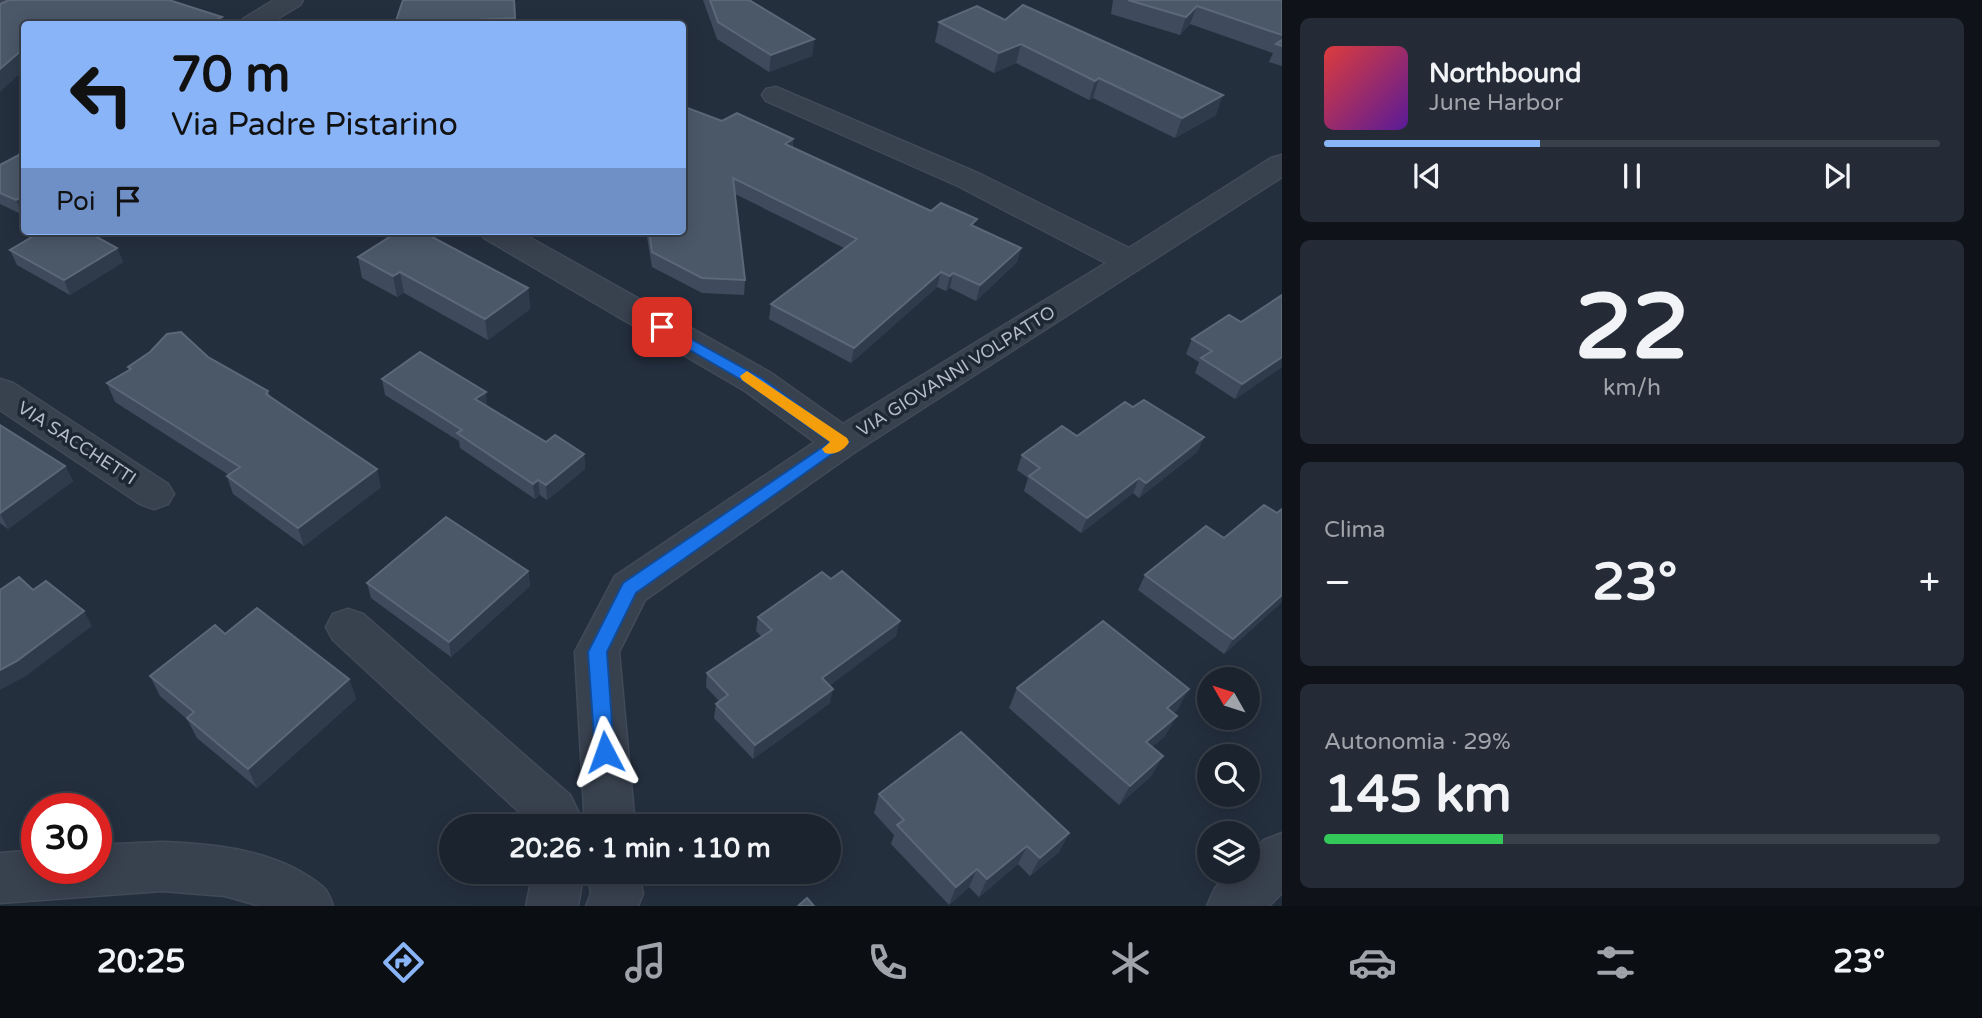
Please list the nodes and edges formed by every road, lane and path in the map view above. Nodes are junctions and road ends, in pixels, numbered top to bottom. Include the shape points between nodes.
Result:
1 (8, 0) edge
2 (291, 0) edge
3 (0, 4) edge
4 (257, 21) edge
5 (776, 95) dead end
6 (1282, 164) edge
7 (1265, 193) edge
8 (502, 235) edge
9 (1130, 262) junction
10 (0, 392) edge
11 (842, 442) junction
12 (154, 494) dead end
13 (348, 627) dead end
14 (553, 814) edge
15 (609, 814) edge
16 (1282, 857) edge
17 (0, 878) edge
18 (557, 884) edge
19 (616, 884) edge
20 (307, 906) edge
21 (552, 906) edge
22 (612, 906) edge
23 (1233, 906) edge

1 - 3 street
2 - 4 street
5 - 9 street via 969,180
6 - 7 street, VIA GIOVANNI VOLPATTO
7 - 9 street, VIA GIOVANNI VOLPATTO
8 - 11 street via 758,382
9 - 11 street, VIA GIOVANNI VOLPATTO
10 - 12 street, VIA SACCHETTI
11 - 15 street, VIA GIOVANNI VOLPATTO via 630,588 597,652
13 - 14 street
16 - 23 street
17 - 20 street via 202,868 257,879
18 - 21 street
19 - 22 street

